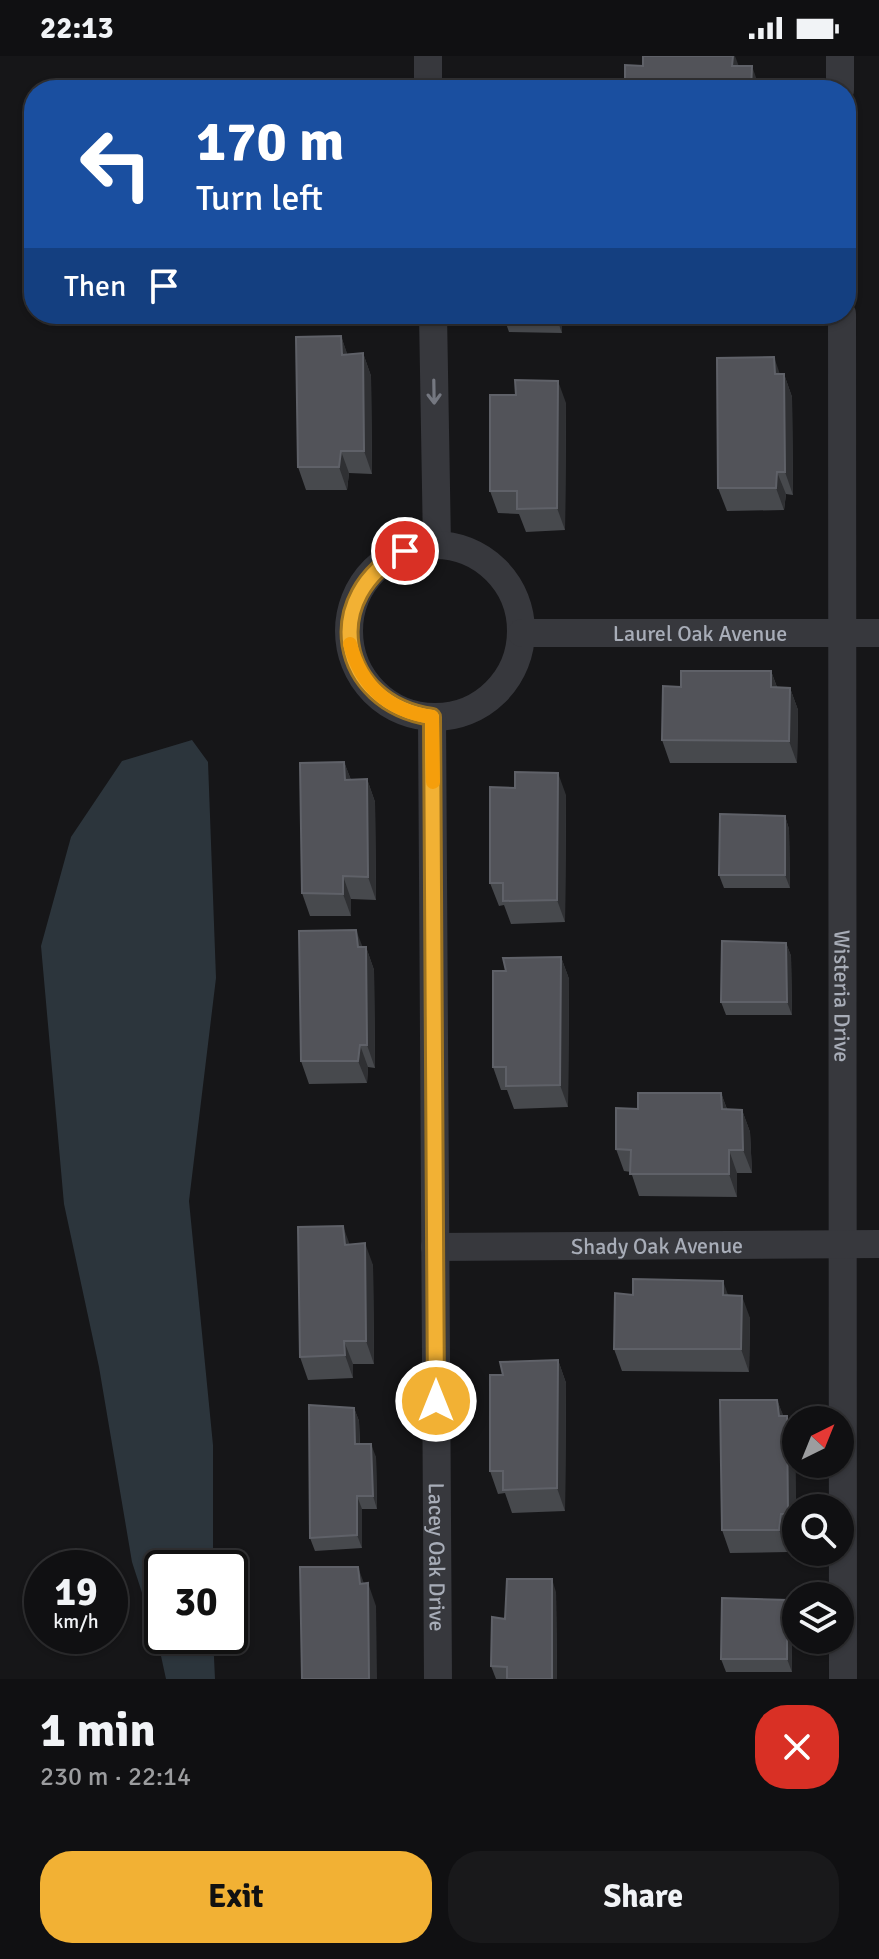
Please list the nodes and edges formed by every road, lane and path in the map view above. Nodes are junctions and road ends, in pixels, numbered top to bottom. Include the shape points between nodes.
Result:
1 (428, 56) edge
2 (840, 56) edge
3 (428, 80) edge
4 (840, 80) edge
5 (433, 324) edge
6 (842, 324) edge
7 (437, 545) junction
8 (522, 633) junction
9 (843, 633) junction
10 (879, 633) edge
11 (432, 717) junction
12 (843, 1244) junction
13 (879, 1244) edge
14 (435, 1247) junction
15 (438, 1679) edge
16 (843, 1679) edge

1 - 3 street
2 - 4 street
5 -> 7 street
6 - 9 street, Wisteria Drive
7 - 8 street via 470,552 497,572 516,600
7 - 11 street via 405,551 377,568 357,594 350,626 354,660 372,689 399,709
8 - 9 street, Laurel Oak Avenue
8 - 11 street via 514,666 495,694 466,712
9 - 10 street, Laurel Oak Avenue
9 - 12 street, Wisteria Drive
11 - 14 street, Lacey Oak Drive
12 - 13 street, Shady Oak Avenue
12 - 14 street, Shady Oak Avenue
12 - 16 street, Wisteria Drive
14 - 15 street, Lacey Oak Drive

